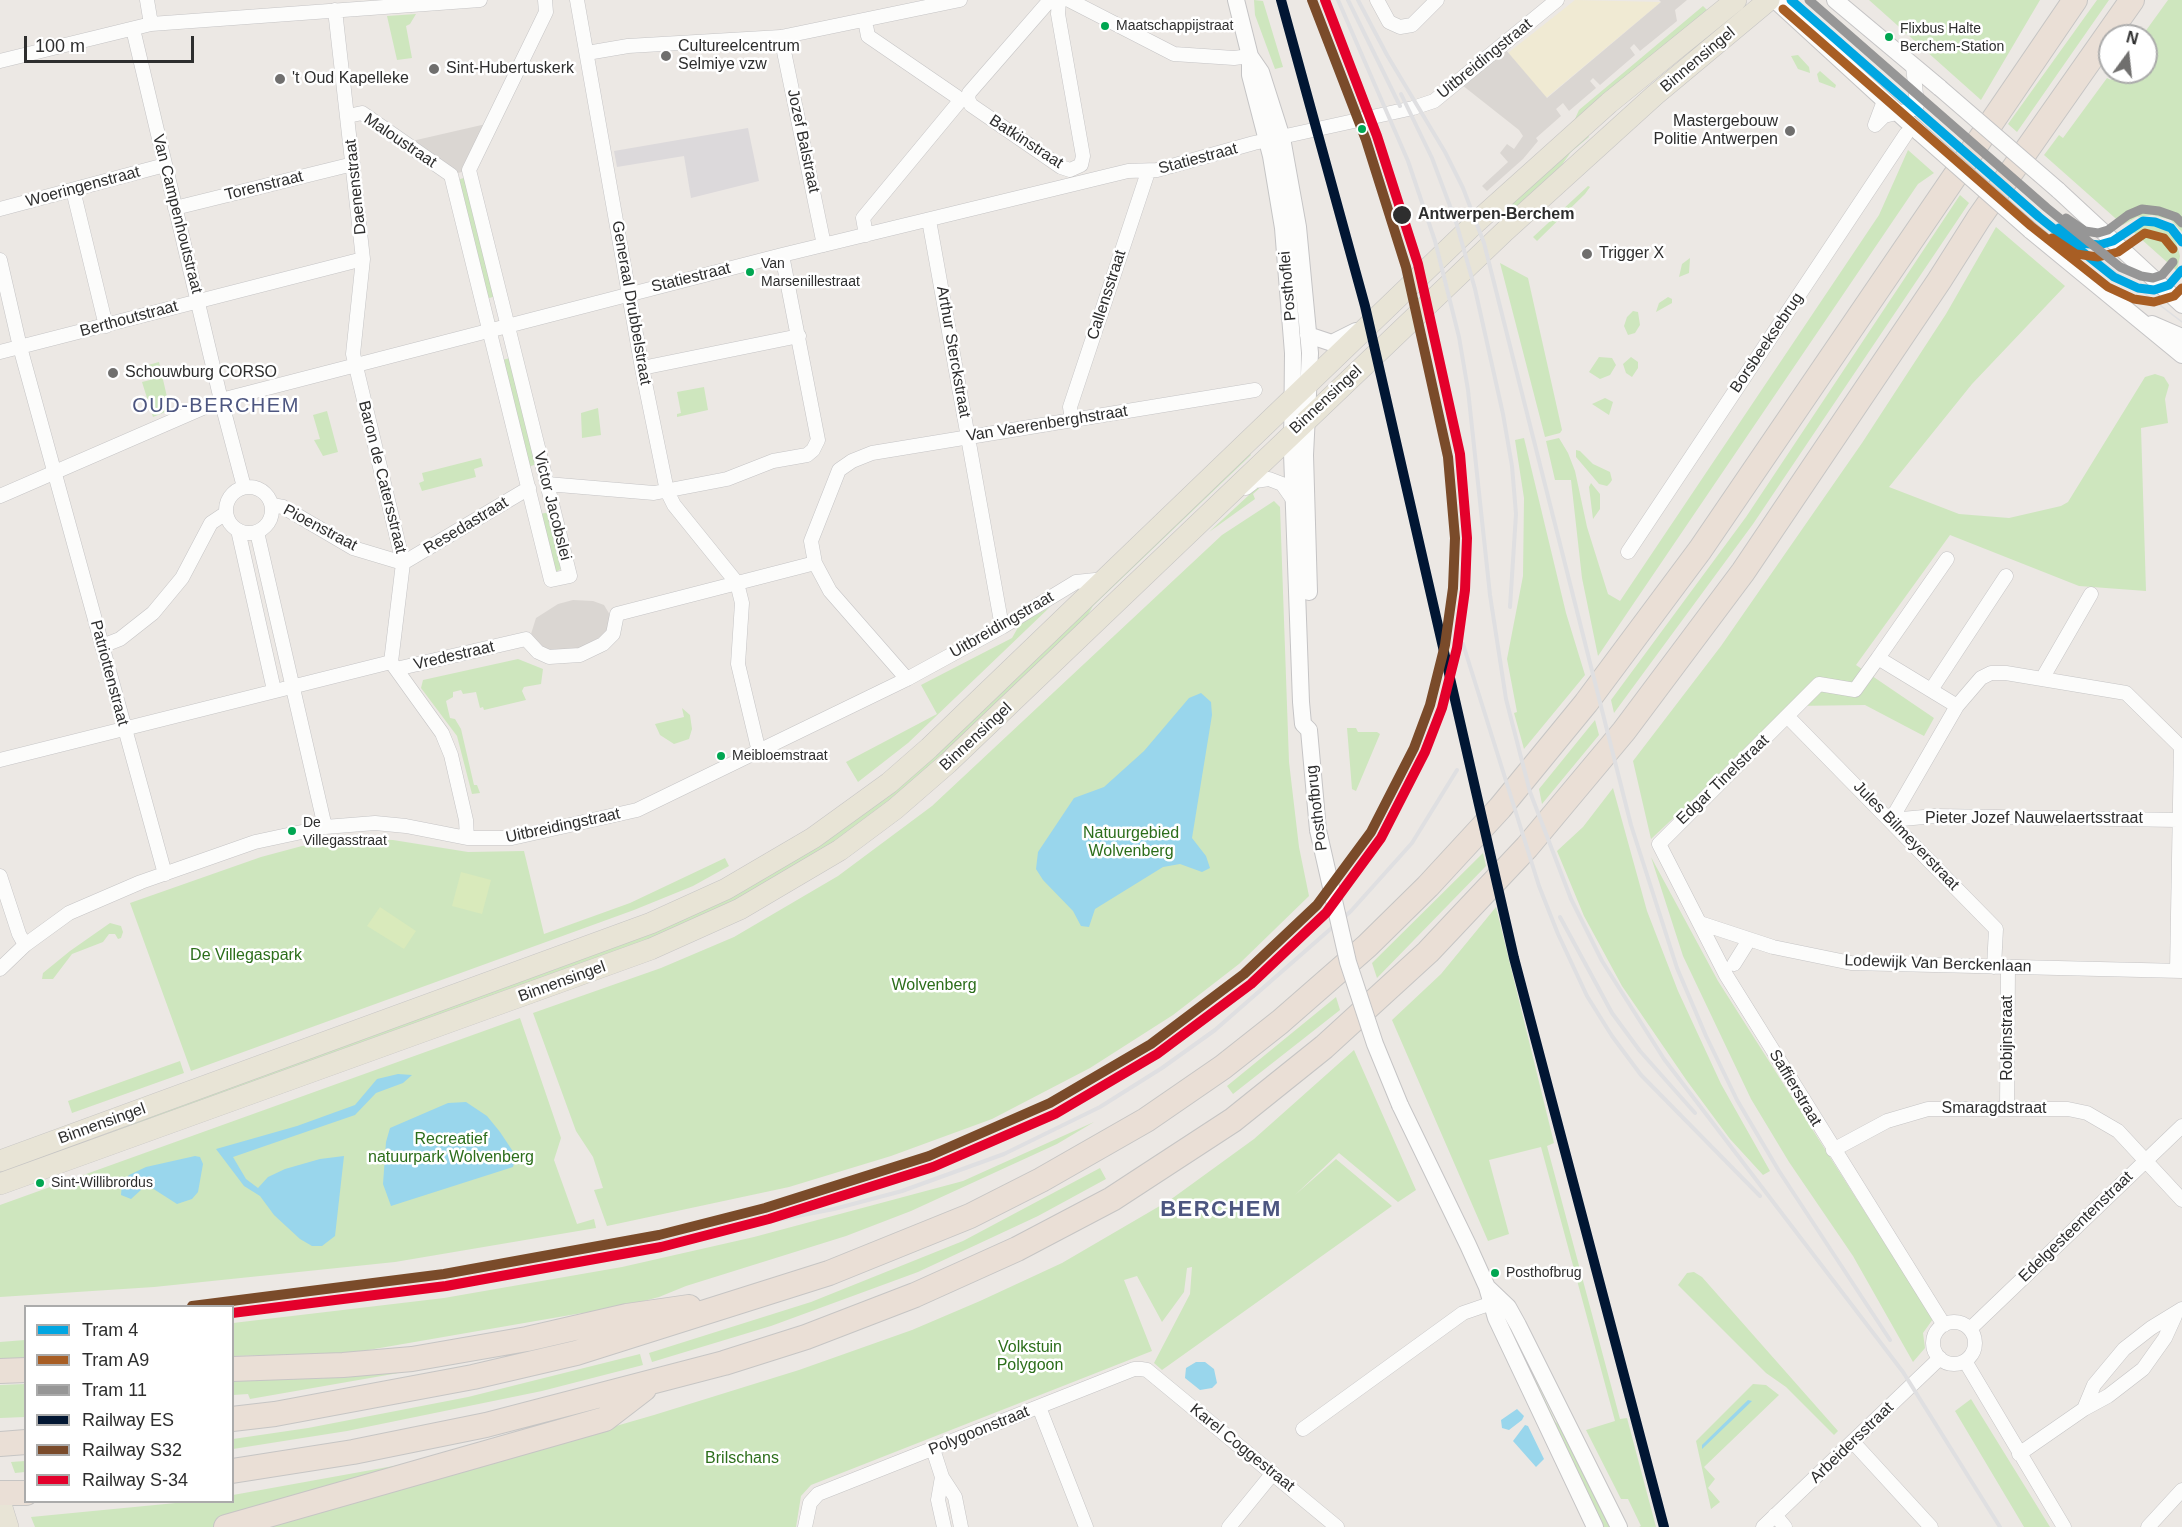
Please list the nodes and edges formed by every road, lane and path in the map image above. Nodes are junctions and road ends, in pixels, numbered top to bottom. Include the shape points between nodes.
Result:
1 (147, 0) edge
2 (480, 0) edge
3 (545, 0) edge
4 (577, 0) edge
5 (960, 0) edge
6 (1050, 0) edge
7 (1059, 0) edge
8 (1069, 0) edge
9 (1236, 0) edge
10 (1377, 0) edge
11 (1437, 0) edge
12 (1557, 0) edge
13 (1736, 0) edge
14 (1769, 0) edge
15 (1774, 0) edge
16 (1835, 0) edge
17 (2075, 0) edge
18 (2132, 0) edge
19 (335, 10) junction
20 (865, 20) junction
21 (151, 24) junction
22 (133, 29) junction
23 (781, 37) junction
24 (587, 53) junction
25 (1250, 56) junction
26 (0, 61) edge
27 (1912, 66) junction
28 (964, 100) junction
29 (1884, 101) junction
30 (1899, 114) junction
31 (348, 116) junction
32 (1913, 134) junction
33 (1275, 139) junction
34 (353, 164) junction
35 (165, 165) junction
36 (469, 170) junction
37 (1148, 172) junction
38 (451, 175) junction
39 (73, 190) junction
40 (0, 208) edge
41 (175, 208) junction
42 (928, 220) junction
43 (866, 235) junction
44 (824, 244) junction
45 (782, 255) junction
46 (363, 259) junction
47 (0, 260) edge
48 (628, 293) junction
49 (198, 300) junction
50 (2182, 305) edge
51 (2130, 313) junction
52 (507, 324) junction
53 (1370, 324) junction
54 (106, 326) junction
55 (489, 329) junction
56 (1308, 335) junction
57 (799, 336) junction
58 (2182, 337) edge
59 (20, 346) junction
60 (0, 352) edge
61 (2182, 355) edge
62 (355, 363) junction
63 (2182, 367) edge
64 (642, 368) junction
65 (1308, 384) junction
66 (1255, 390) dead end
67 (220, 400) junction
68 (1293, 400) junction
69 (1072, 420) junction
70 (1299, 426) junction
71 (968, 437) junction
72 (55, 472) junction
73 (547, 484) junction
74 (244, 487) junction
75 (529, 488) junction
76 (667, 490) junction
77 (0, 496) edge
78 (1294, 501) junction
79 (272, 505) junction
80 (226, 511) junction
81 (1208, 514) junction
82 (238, 530) junction
83 (256, 532) junction
84 (1628, 552) dead end
85 (1947, 559) dead end
86 (403, 563) junction
87 (815, 563) junction
88 (2006, 576) dead end
89 (1105, 579) junction
90 (737, 583) junction
91 (2091, 594) dead end
92 (1002, 627) junction
93 (102, 646) junction
94 (1878, 658) junction
95 (393, 666) junction
96 (907, 679) junction
97 (2042, 679) junction
98 (291, 686) junction
99 (274, 690) junction
100 (1931, 690) junction
101 (1957, 706) junction
102 (1788, 717) junction
103 (124, 728) junction
104 (1309, 730) junction
105 (2181, 747) edge
106 (759, 752) junction
107 (0, 760) edge
108 (1891, 820) junction
109 (2178, 820) junction
110 (325, 827) junction
111 (467, 838) junction
112 (2180, 839) edge
113 (1659, 844) joint
114 (165, 874) junction
115 (0, 876) edge
116 (1700, 923) junction
117 (1749, 940) junction
118 (25, 945) junction
119 (1734, 964) dead end
120 (1994, 968) junction
121 (2008, 968) junction
122 (0, 969) edge
123 (2179, 971) edge
124 (2007, 1108) junction
125 (2182, 1126) edge
126 (1833, 1150) junction
127 (0, 1161) edge
128 (2145, 1161) junction
129 (0, 1184) edge
130 (2182, 1200) edge
131 (748, 1299) junction
132 (1496, 1302) junction
133 (2179, 1312) edge
134 (1944, 1325) junction
135 (1970, 1329) junction
136 (1940, 1358) junction
137 (1965, 1361) junction
138 (234, 1369) edge
139 (24, 1370) edge
140 (1147, 1370) joint
141 (0, 1371) edge
142 (650, 1383) junction
143 (1039, 1407) junction
144 (2084, 1409) junction
145 (234, 1419) edge
146 (1303, 1429) dead end
147 (24, 1442) edge
148 (1853, 1442) junction
149 (0, 1444) edge
150 (933, 1449) junction
151 (2019, 1454) junction
152 (234, 1471) edge
153 (1273, 1473) junction
154 (942, 1477) junction
155 (2182, 1490) edge
156 (0, 1493) edge
157 (24, 1493) edge
158 (0, 1501) edge
159 (1775, 1515) junction
160 (8, 1527) edge
161 (226, 1527) edge
162 (805, 1527) edge
163 (944, 1527) edge
164 (961, 1527) edge
165 (1086, 1527) edge
166 (1229, 1527) edge
167 (1337, 1527) edge
168 (1595, 1527) edge
169 (1618, 1527) edge
170 (1763, 1527) edge
171 (1785, 1527) edge
172 (1931, 1527) edge
173 (2064, 1527) edge
174 (2148, 1527) edge

1 - 21 street
2 - 19 street
3 - 36 street via 546,12
4 - 24 street, Generaal Drubbelstraat
5 - 20 street
6 - 28 street
7 - 28 street, Batkinstraat via 1058,14 1083,156 1078,168 1061,167
8 - 25 street via 1174,54
9 - 25 street
10 - 11 street via 1389,22 1400,27 1412,25
12 - 33 street, Uitbreidingstraat via 1434,101
13 - 53 main road, Binnensingel via 1609,103
14 - 70 main road, Binnensingel via 1584,157
15 - 29 street
16 - 27 street
17 - 131 highway via 1726,512 1624,654 1500,808 1367,946 1223,1067 1099,1149 970,1216 829,1273
18 - 142 highway via 1979,218 1704,628 1527,847 1394,984 1233,1120 1082,1215 983,1266 861,1317 756,1353
19 - 21 street
19 - 31 street, Daenenstraat
20 - 23 street
20 - 28 street, Batkinstraat via 868,36
21 - 22 street
22 - 26 street
22 - 35 street, Van Campenhoutstraat
23 - 24 street via 628,46
23 - 44 street, Jozef Balstraat
24 - 48 street, Generaal Drubbelstraat
25 - 33 street via 1250,75
27 - 30 street via 1917,105
27 - 50 street, bridge via 2058,190
28 - 43 street via 863,218
29 - 30 street
29 - 30 street via 1875,125 1884,116
30 - 32 street
31 - 34 street, Daenenstraat
31 - 38 street, Maloustraat via 362,113
32 - 51 street, bridge
32 - 84 street, Borsbeeksebrug
33 - 37 street, Statiestraat
33 - 56 street, Posthoflei via 1298,227
33 - 68 street, Posthoflei via 1293,353
34 - 41 street, Torenstraat
34 - 46 street, Daenenstraat
35 - 39 street, Woeringenstraat
35 - 41 street, Van Campenhoutstraat
36 - 38 street
36 - 52 street, Victor Jacobslei
37 - 42 street, Statiestraat via 1128,171
37 - 69 street, Callensstraat via 1070,407
38 - 55 street, Victor Jacobslei
39 - 40 street, Woeringenstraat
39 - 54 street
41 - 49 street, Van Campenhoutstraat
42 - 43 street, Statiestraat
42 - 71 street, Arthur Sterckstraat
43 - 44 street, Statiestraat
44 - 45 street, Statiestraat
45 - 48 street, Statiestraat
45 - 57 street
46 - 49 street, Berthoutstraat
46 - 62 street, Daenenstraat
47 - 59 street, Patriottenstraat
48 - 52 street, Statiestraat
48 - 64 street, Generaal Drubbelstraat
49 - 54 street, Berthoutstraat
49 - 67 street, Van Campenhoutstraat
51 - 58 street
51 - 61 street
51 - 63 street
52 - 55 street, Statiestraat
52 - 73 street, Victor Jacobslei
53 - 56 street via 1332,343
53 - 65 main road, Binnensingel
54 - 59 street, Berthoutstraat
55 - 62 street, Statiestraat
55 - 75 street, Victor Jacobslei
56 - 65 street, Posthoflei
57 - 64 street
57 - 76 street via 818,440 813,450 727,479
59 - 60 street, Berthoutstraat
59 - 72 street, Patriottenstraat
62 - 67 street, Statiestraat
62 - 86 street, Baron de Catersstraat
64 - 76 street, Generaal Drubbelstraat
65 - 68 main road, Binnensingel
65 - 70 street, Posthoflei
66 - 69 street, Van Vaerenberghstraat
67 - 72 street, Statiestraat
67 - 74 street
68 - 70 street, Posthoflei
68 - 89 main road, Binnensingel
69 - 71 street, Van Vaerenberghstraat
70 - 78 street, Posthofbrug
70 - 81 main road, Binnensingel
70 - 104 street, Posthofbrug via 1306,500 1314,723
71 - 87 street, Van Vaerenberghstraat via 872,453 842,468 811,541
71 - 92 street, Arthur Sterckstraat
72 - 77 street, Statiestraat
72 - 93 street, Patriottenstraat
73 - 75 street, Victor Jacobslei via 570,576 551,580
73 - 76 street via 654,493
74 - 79 street, Pioenstraat via 262,490
74 - 80 street via 231,495
75 - 86 street, Resedastraat
76 - 90 street, Generaal Drubbelstraat via 674,506
78 - 81 street via 1282,484 1259,480 1216,517
78 - 104 street, Posthofbrug via 1301,702 1303,724
79 - 83 street via 271,518
79 - 86 street, Pioenstraat via 283,507 353,548
80 - 82 street via 230,523
80 - 93 street via 211,523 182,578 153,613 120,639
81 - 129 main road, Binnensingel via 912,795 840,850 777,889 707,926 651,949
82 - 83 street
82 - 99 street
83 - 98 street
85 - 94 street
86 - 95 street, Baron de Catersstraat
87 - 90 street, Vredestraat
87 - 96 street via 830,591
88 - 100 street
89 - 92 street, Uitbreidingstraat via 1076,582
89 - 127 main road, Binnensingel via 897,777 813,838 726,889 651,923
90 - 95 street, Vredestraat via 617,614 617,623 608,639 580,655 549,657 526,639
90 - 106 street via 742,603 738,664
91 - 97 street
92 - 96 street, Uitbreidingstraat
93 - 103 street, Patriottenstraat
94 - 100 street
94 - 102 street, Edgar Tinelstraat via 1855,690 1819,684
95 - 98 street, Vredestraat
95 - 111 street via 442,734 451,755
96 - 106 street, Uitbreidingstraat
97 - 101 street via 1991,673 1973,685
97 - 105 street via 2127,693
98 - 99 street, Vredestraat
98 - 110 street
99 - 103 street, Vredestraat
100 - 101 street
101 - 108 street
102 - 108 street, Jules Bilmeyerstraat
102 - 113 street, Edgar Tinelstraat
103 - 107 street, Vredestraat
103 - 114 street, Patriottenstraat
104 - 132 street, Posthofbrug, bridge via 1318,830 1348,962 1400,1105
105 - 109 street
106 - 111 street, Uitbreidingstraat via 637,810 512,838
108 - 109 street, Pieter Jozef Nauwelaertsstraat via 1935,816
108 - 120 street, Jules Bilmeyerstraat via 1996,928
109 - 112 street
110 - 111 street, Uitbreidingstraat via 389,824
110 - 114 street, Uitbreidingstraat via 255,842
112 - 123 street
113 - 116 street, Saffierstraat
114 - 118 street, Uitbreidingstraat via 69,914
115 - 118 street
116 - 117 street, Lodewijk Van Berckenlaan
116 - 126 street, Saffierstraat via 1726,975
117 - 119 street
117 - 120 street, Lodewijk Van Berckenlaan via 1810,957 1851,963
118 - 122 street, Uitbreidingstraat
120 - 121 street, Lodewijk Van Berckenlaan
121 - 123 street, Lodewijk Van Berckenlaan
121 - 124 street, Robijnstraat
124 - 126 street, Smaragdstraat via 1952,1108 1906,1114
124 - 128 street, Smaragdstraat via 2087,1113 2118,1131
125 - 128 street, Edelgesteentenstraat
126 - 134 street, Saffierstraat
128 - 130 street, Smaragdstraat
128 - 135 street, Edelgesteentenstraat
131 - 138 highway via 627,1316 412,1359
131 - 145 highway via 564,1356 462,1379
132 - 146 street via 1463,1313
132 - 168 street, Posthofbrug
132 - 169 street, Posthofbrug via 1518,1325
133 - 144 street via 2143,1369
133 - 144 street via 2124,1349 2094,1385
134 - 135 street via 1955,1322
134 - 136 street via 1936,1332 1933,1343
135 - 137 street via 1975,1346
136 - 137 street via 1954,1364
136 - 148 street, Arbeidersstraat
137 - 151 street
139 - 141 highway
140 - 143 street, Polygoonstraat via 1134,1369
140 - 153 street, Karel Coggestraat
142 - 152 highway via 449,1433
142 - 161 highway via 605,1419
143 - 150 street, Polygoonstraat
143 - 165 street
144 - 151 street
147 - 149 highway
148 - 159 street, Arbeidersstraat
148 - 172 street
150 - 154 street
150 - 162 street, Polygoonstraat via 813,1497
151 - 173 street
153 - 166 street
153 - 167 street, Karel Coggestraat
154 - 163 street via 938,1500
154 - 164 street via 955,1497
155 - 174 street
156 - 157 highway
158 - 160 main road
159 - 170 street, Arbeidersstraat
159 - 171 street

